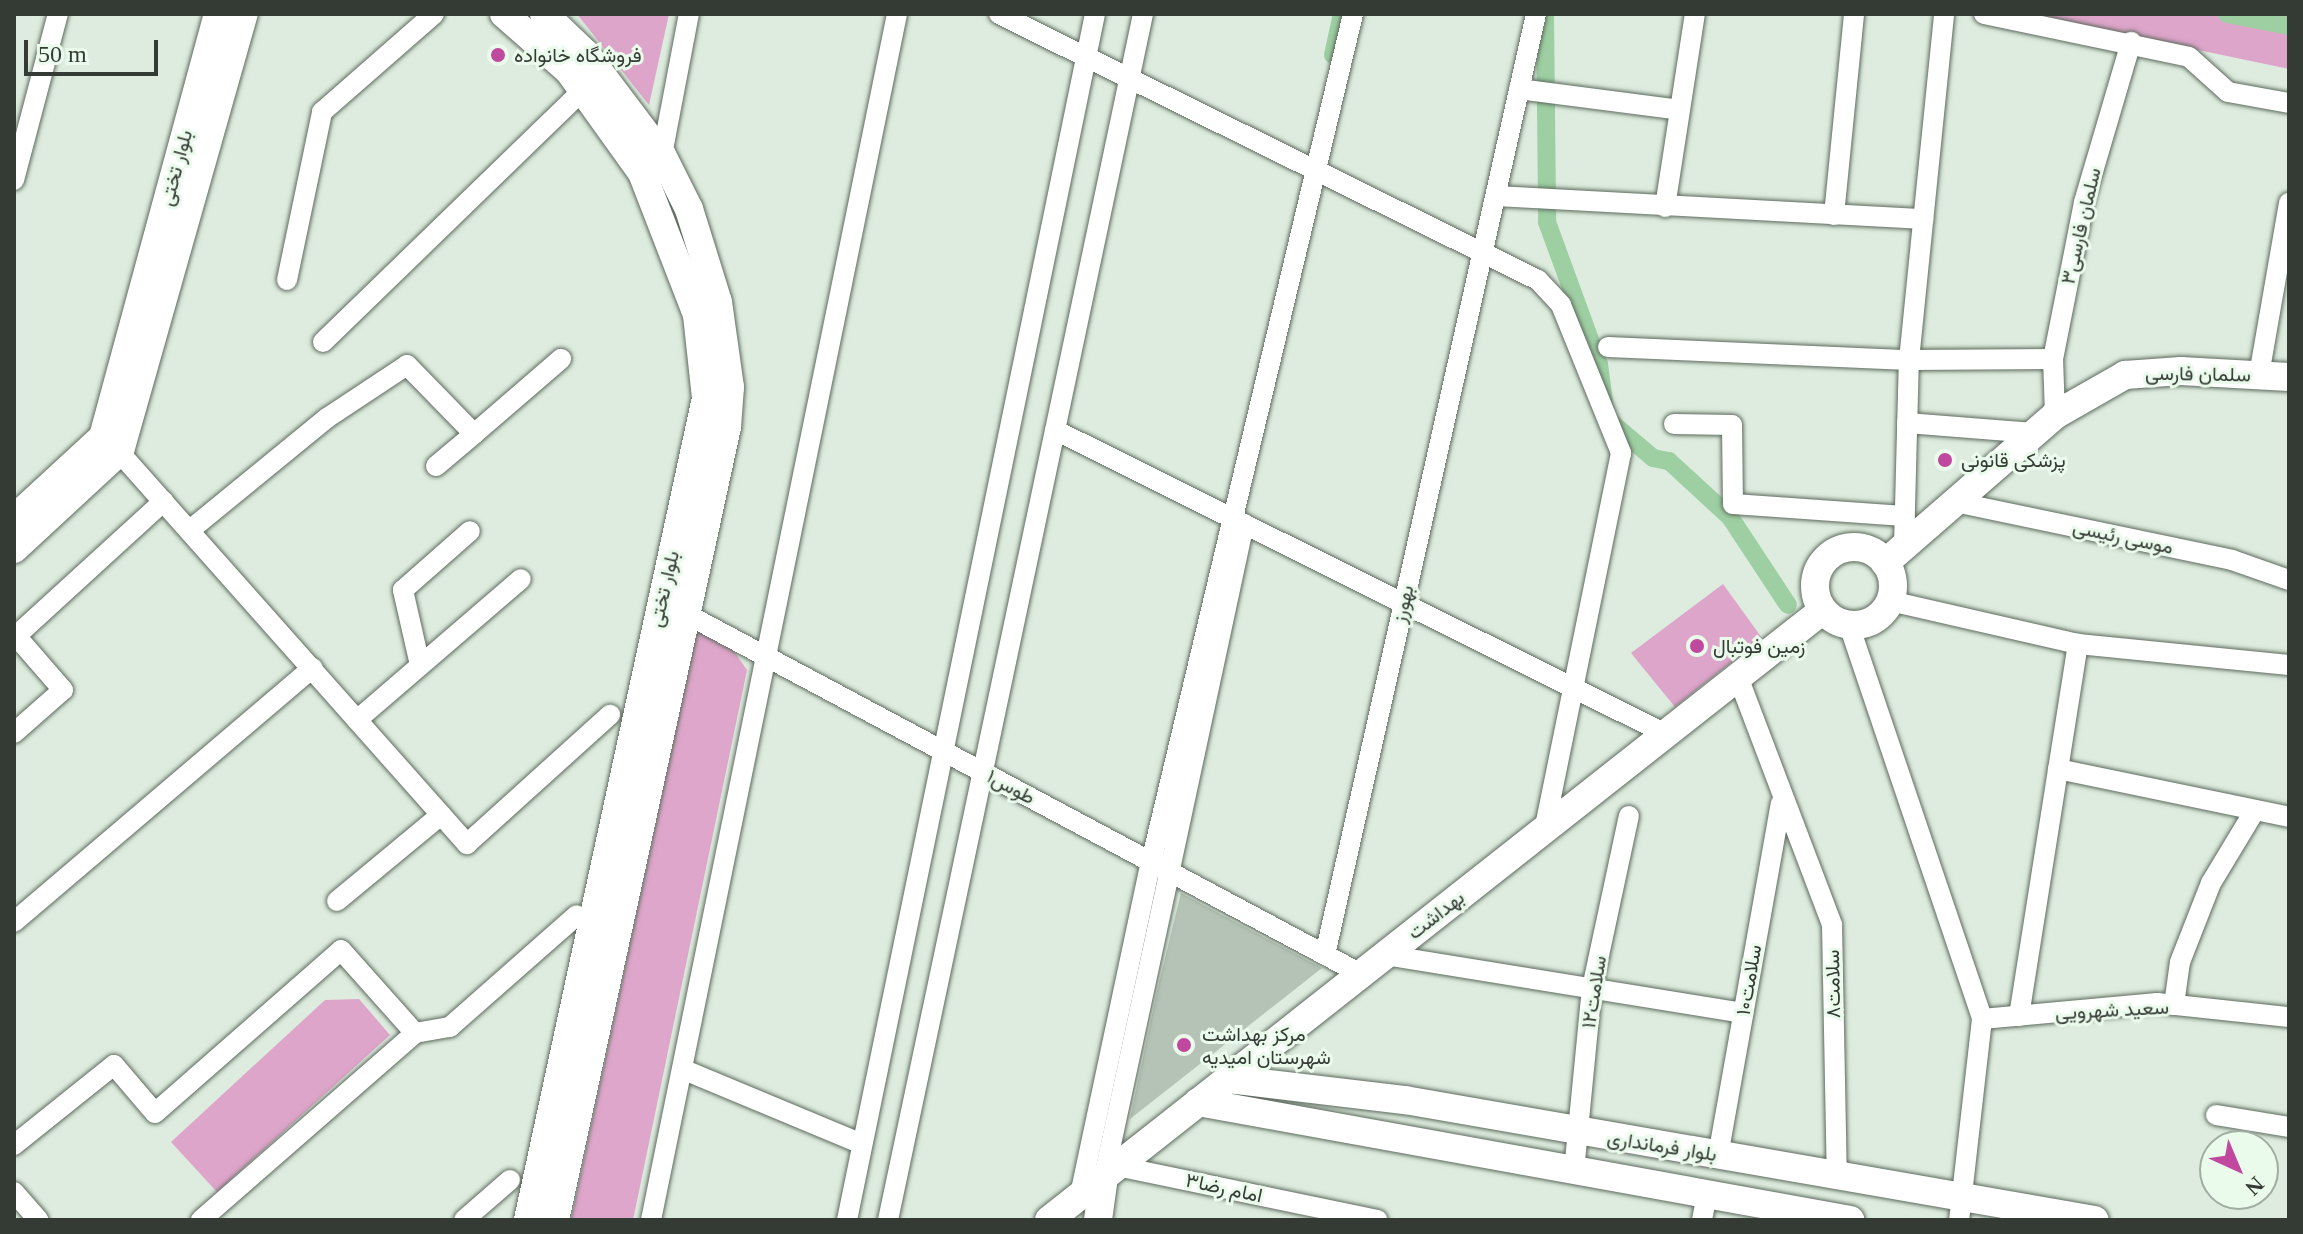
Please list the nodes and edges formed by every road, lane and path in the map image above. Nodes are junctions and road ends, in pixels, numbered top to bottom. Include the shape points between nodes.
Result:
1 (58, 14) edge
2 (218, 14) edge
3 (244, 14) edge
4 (434, 14) edge
5 (504, 14) edge
6 (544, 14) edge
7 (689, 14) edge
8 (897, 14) edge
9 (999, 14) edge
10 (1095, 14) edge
11 (1143, 14) edge
12 (1353, 14) edge
13 (1536, 14) edge
14 (1695, 14) edge
15 (1854, 14) edge
16 (1944, 14) edge
17 (1984, 14) edge
18 (2131, 42) junction
19 (1084, 57) junction
20 (1130, 76) junction
21 (584, 89) junction
22 (1519, 89) junction
23 (2289, 103) edge
24 (1680, 110) junction
25 (662, 155) junction
26 (1320, 171) junction
27 (14, 180) edge
28 (1497, 196) junction
29 (2289, 203) edge
30 (1665, 207) junction
31 (1834, 215) junction
32 (1923, 219) junction
33 (1483, 253) junction
34 (287, 280) dead end
35 (323, 342) dead end
36 (1608, 347) dead end
37 (561, 359) dead end
38 (2053, 359) junction
39 (1909, 360) junction
40 (2259, 375) junction
41 (2289, 377) edge
42 (1907, 423) junction
43 (1674, 424) dead end
44 (2045, 424) junction
45 (1055, 430) junction
46 (474, 434) junction
47 (112, 444) junction
48 (436, 466) dead end
49 (164, 501) junction
50 (1955, 502) junction
51 (1905, 516) junction
52 (14, 519) edge
53 (1238, 521) junction
54 (190, 530) junction
55 (470, 531) dead end
56 (14, 549) edge
57 (1895, 554) junction
58 (521, 579) dead end
59 (2289, 580) edge
60 (1890, 601) junction
61 (1403, 603) junction
62 (673, 607) junction
63 (1823, 610) junction
64 (1849, 625) junction
65 (2078, 644) junction
66 (766, 656) junction
67 (420, 665) junction
68 (2289, 665) edge
69 (312, 668) junction
70 (1738, 677) junction
71 (1570, 687) junction
72 (610, 715) dead end
73 (357, 720) junction
74 (14, 733) edge
75 (1666, 734) junction
76 (943, 751) junction
77 (2058, 769) junction
78 (982, 772) junction
79 (1781, 804) junction
80 (2255, 810) junction
81 (441, 815) junction
82 (1629, 816) dead end
83 (2289, 817) edge
84 (1544, 830) junction
85 (1158, 866) junction
86 (337, 901) dead end
87 (577, 915) dead end
88 (14, 922) edge
89 (1325, 955) junction
90 (1385, 955) junction
91 (1361, 974) junction
92 (1592, 988) junction
93 (2174, 1005) junction
94 (1743, 1013) junction
95 (2019, 1016) junction
96 (2289, 1017) edge
97 (1982, 1019) junction
98 (415, 1033) junction
99 (682, 1069) junction
100 (1228, 1079) junction
101 (1198, 1102) junction
102 (2216, 1115) dead end
103 (2289, 1127) edge
104 (1576, 1131) junction
105 (862, 1144) junction
106 (14, 1145) edge
107 (1718, 1156) junction
108 (1574, 1171) junction
109 (1110, 1172) junction
110 (1837, 1175) junction
111 (510, 1180) dead end
112 (14, 1192) edge
113 (1704, 1207) edge
114 (1975, 1210) edge
115 (1063, 1212) edge
116 (38, 1220) edge
117 (201, 1220) edge
118 (464, 1220) edge
119 (528, 1220) edge
120 (555, 1220) edge
121 (651, 1220) edge
122 (847, 1220) edge
123 (888, 1220) edge
124 (1098, 1220) edge
125 (1377, 1220) edge
126 (1850, 1220) edge
127 (2095, 1220) edge

1 - 27 street
2 - 47 street, بلوار تختی
3 - 47 street, بلوار تختی
4 - 34 street via 322,112
5 - 21 street, بلوار تختی
6 - 25 street, بلوار تختی via 585,53
7 - 25 street
8 - 66 street
9 - 19 street
10 - 19 street
11 - 20 street
12 - 26 street
13 - 22 street, بهورز
14 - 24 street
15 - 31 street
16 - 32 street
17 - 18 street
18 - 23 street via 2189,57 2228,92
18 - 38 street, سلمان فارسی۳ via 2084,202
19 - 20 street
19 - 76 street
20 - 26 street
20 - 45 street
21 - 35 street
21 - 62 street, بلوار تختی via 642,173 684,275 704,360 700,435
22 - 24 street
22 - 28 street, بهورز
24 - 30 street
25 - 62 street, بلوار تختی via 689,209 728,348 727,427
26 - 33 street
26 - 53 street
28 - 30 street
28 - 33 street, بهورز
29 - 40 street
30 - 31 street
31 - 32 street
32 - 39 street
33 - 61 street, بهورز
33 - 71 street via 1554,294 1621,453
36 - 39 street
37 - 46 street
38 - 39 street
38 - 44 street, سلمان فارسی۳
39 - 42 street
40 - 41 street, سلمان فارسی
40 - 44 street, سلمان فارسی via 2155,370 2125,375
42 - 44 street
42 - 51 street
43 - 51 street via 1732,425 1733,504
44 - 50 street, سلمان فارسی
45 - 53 street
45 - 78 street
46 - 48 street
46 - 54 street via 407,365 327,418
47 - 49 street
47 - 52 street
47 - 56 street
49 - 54 street
49 - 74 street via 16,636 63,690
50 - 57 street, سلمان فارسی
50 - 59 street, موسی رئیسی via 2232,560
51 - 57 street
53 - 61 street
53 - 85 street
54 - 69 street
55 - 67 street via 403,590
57 - 60 street
57 - 63 street via 1860,548 1831,555 1816,581
58 - 67 street
60 - 64 street via 1869,622
60 - 65 street
61 - 71 street
61 - 89 street, بهورز
62 - 66 street, طوس۱
62 - 119 street, بلوار تختی
62 - 120 street, بلوار تختی
63 - 64 street
63 - 70 street, بهداشت
64 - 97 street
65 - 68 street
65 - 77 street
66 - 76 street, طوس۱
66 - 99 street
67 - 73 street
69 - 73 street
69 - 88 street
70 - 75 street, بهداشت
70 - 79 street, سلامت۸
71 - 75 street
71 - 84 street
72 - 81 street via 467,844
73 - 81 street
75 - 84 street, بهداشت
76 - 78 street, طوس۱
76 - 105 street
77 - 80 street
77 - 95 street
78 - 85 street, طوس۱
78 - 123 street
79 - 94 street, سلامت۱۰
79 - 110 street, سلامت۸ via 1832,925
80 - 83 street
80 - 93 street via 2211,883 2180,962
81 - 86 street
82 - 92 street, سلامت۱۲
84 - 90 street, بهداشت
85 - 89 street, طوس۱
85 - 109 street
85 - 115 street
87 - 98 street via 450,1027
89 - 91 street, طوس۱
90 - 91 street, بهداشت
90 - 92 street
91 - 100 street, بهداشت
92 - 94 street
92 - 104 street, سلامت۱۲
93 - 95 street, سعید شهرویی
93 - 96 street, سعید شهرویی
94 - 107 street, سلامت۱۰
95 - 97 street, سعید شهرویی
97 - 114 street
98 - 106 street via 341,950 155,1113 114,1065
98 - 117 street
99 - 105 street
99 - 121 street
100 - 101 street, بهداشت
100 - 104 street, بلوار فرمانداری via 1405,1100
101 - 108 street, بلوار فرمانداری
101 - 109 street, بهداشت
102 - 103 street
104 - 107 street, بلوار فرمانداری
104 - 108 street, سلامت۱۲
105 - 122 street
107 - 110 street, بلوار فرمانداری
108 - 113 street, بلوار فرمانداری
109 - 115 street, بهداشت
109 - 124 street
109 - 125 street, امام رضا۳
110 - 114 street, بلوار فرمانداری
111 - 118 street
112 - 116 street
113 - 126 street, بلوار فرمانداری
114 - 127 street, بلوار فرمانداری

